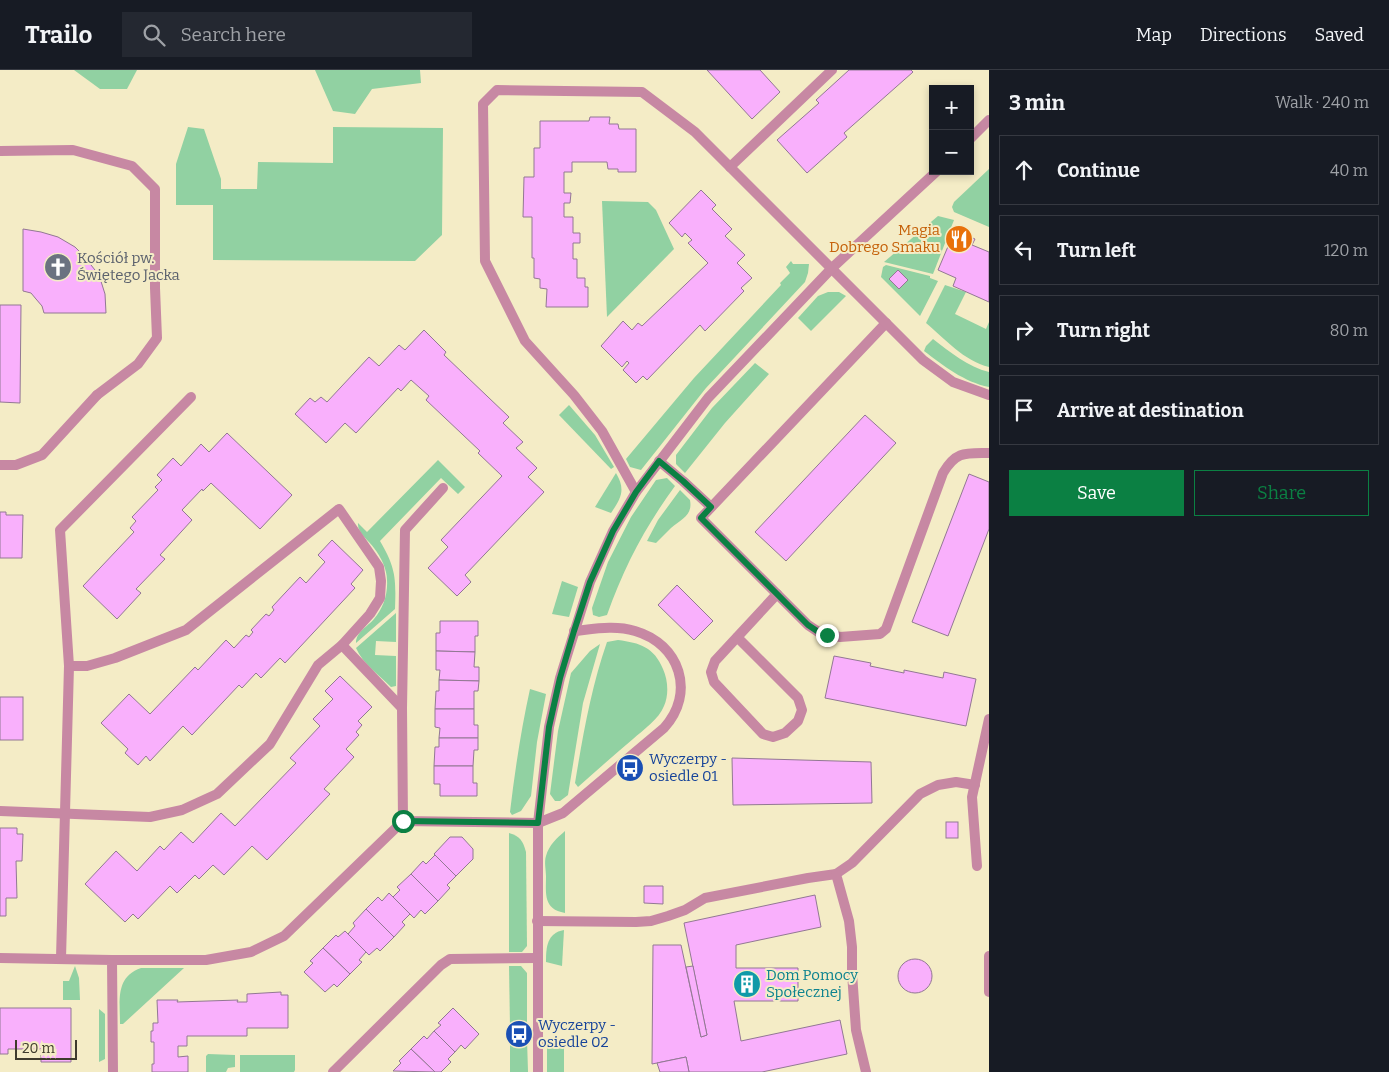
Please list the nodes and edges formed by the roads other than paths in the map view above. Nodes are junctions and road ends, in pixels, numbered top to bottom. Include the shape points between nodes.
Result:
1 (832, 70) edge
2 (989, 120) edge
3 (974, 135) edge
4 (0, 151) edge
5 (730, 167) junction
6 (933, 175) edge
7 (832, 268) junction
8 (886, 323) junction
9 (989, 395) edge
10 (191, 397) dead end
11 (989, 453) edge
12 (659, 461) junction
13 (0, 465) edge
14 (443, 488) dead end
15 (636, 492) junction
16 (711, 507) junction
17 (778, 594) junction
18 (574, 631) junction
19 (737, 636) junction
20 (342, 646) junction
21 (68, 666) junction
22 (402, 708) junction
23 (989, 718) edge
24 (975, 786) junction
25 (0, 811) edge
26 (65, 814) junction
27 (403, 821) junction
28 (538, 823) junction
29 (977, 866) dead end
30 (836, 874) junction
31 (537, 921) junction
32 (989, 956) edge
33 (0, 958) edge
34 (61, 958) junction
35 (537, 958) junction
36 (112, 960) junction
37 (989, 992) edge
38 (113, 1072) edge
39 (333, 1072) edge
40 (538, 1072) edge
41 (866, 1072) edge

1 - 5 street
2 - 3 street
4 - 13 street via 73,150 132,166 155,189 157,338 138,364 97,395 42,455 16,465
5 - 7 street
5 - 15 street via 695,132 642,92 497,90 483,104 484,261 525,341 574,394 602,431
6 - 7 street
7 - 8 street
7 - 12 street via 708,398
8 - 9 street via 923,360 953,382
8 - 16 street
10 - 21 street via 60,530
11 - 17 street via 969,453 950,462 886,629 880,634 840,637 820,633
12 - 15 street
12 - 16 street
14 - 22 street via 405,530
15 - 18 street via 613,531 590,582
16 - 17 street via 701,518
17 - 19 street
18 - 28 street via 549,727
18 - 28 street via 608,627 635,631 654,640 672,655 676,664 680,676 679,698 672,720 664,728 563,813
19 - 19 street via 715,660 711,672 714,682 763,734 773,737 785,734 798,722 802,710 798,698
20 - 21 street via 380,598 381,581 379,566 339,509 186,630 115,658 87,666
20 - 22 street
20 - 26 street via 318,665 270,744 217,794 182,810 150,817
21 - 26 street
22 - 27 street
23 - 24 street
24 - 29 street via 972,797
24 - 30 street via 956,782 938,785 920,794 852,863
25 - 26 street
26 - 34 street
27 - 28 street
27 - 36 street via 284,936 251,952 206,960
28 - 31 street
30 - 31 street via 705,898 685,910 651,921
30 - 41 street via 850,921 856,1030
31 - 35 street
32 - 37 street
33 - 34 street
34 - 36 street
35 - 39 street via 450,959 441,964
35 - 40 street
36 - 38 street

